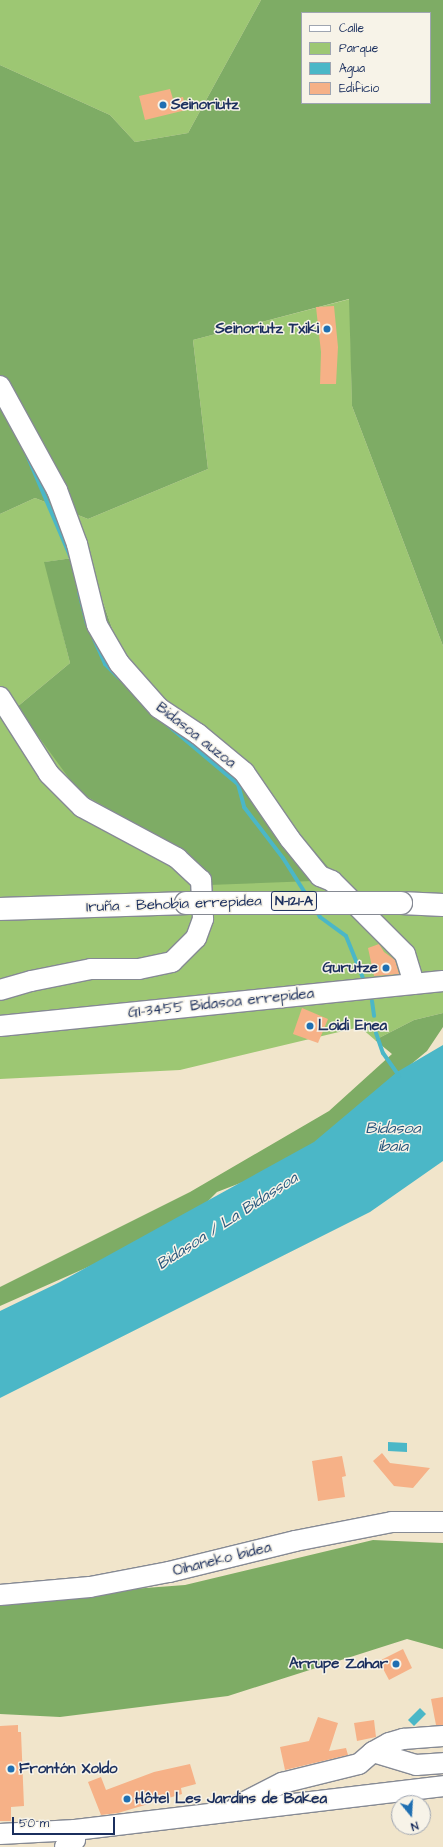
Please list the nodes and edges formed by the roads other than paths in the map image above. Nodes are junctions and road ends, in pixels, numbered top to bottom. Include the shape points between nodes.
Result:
1 (0, 386) edge
2 (0, 697) edge
3 (443, 905) edge
4 (0, 909) edge
5 (443, 981) edge
6 (414, 984) junction
7 (0, 990) edge
8 (0, 1026) edge
9 (443, 1522) edge
10 (0, 1595) edge
11 (443, 1736) edge
12 (373, 1752) junction
13 (443, 1763) edge
14 (443, 1786) edge
15 (225, 1812) junction
16 (75, 1830) junction
17 (0, 1834) edge
18 (66, 1847) edge

1 - 6 street, Bidasoa auzoa via 57,490 77,544 97,624 119,663 159,708 198,734 244,772 290,839 320,876 332,881 405,954
2 - 7 street via 49,774 82,807 177,858 201,880 203,919 196,938 172,962 139,969 91,969
3 - 4 highway, Iruña - Behobia errepidea / N-121-A, bridge via 186,903
5 - 6 street, GI-3455 Bidasoa errepidea
6 - 8 street, GI-3455 Bidasoa errepidea
9 - 10 street, Oihaneko bidea via 392,1522 97,1586 39,1594
11 - 12 street via 403,1738
12 - 13 street via 416,1765
12 - 15 street via 359,1764 282,1783
14 - 15 street
15 - 16 street
16 - 17 street
16 - 18 street via 75,1840

